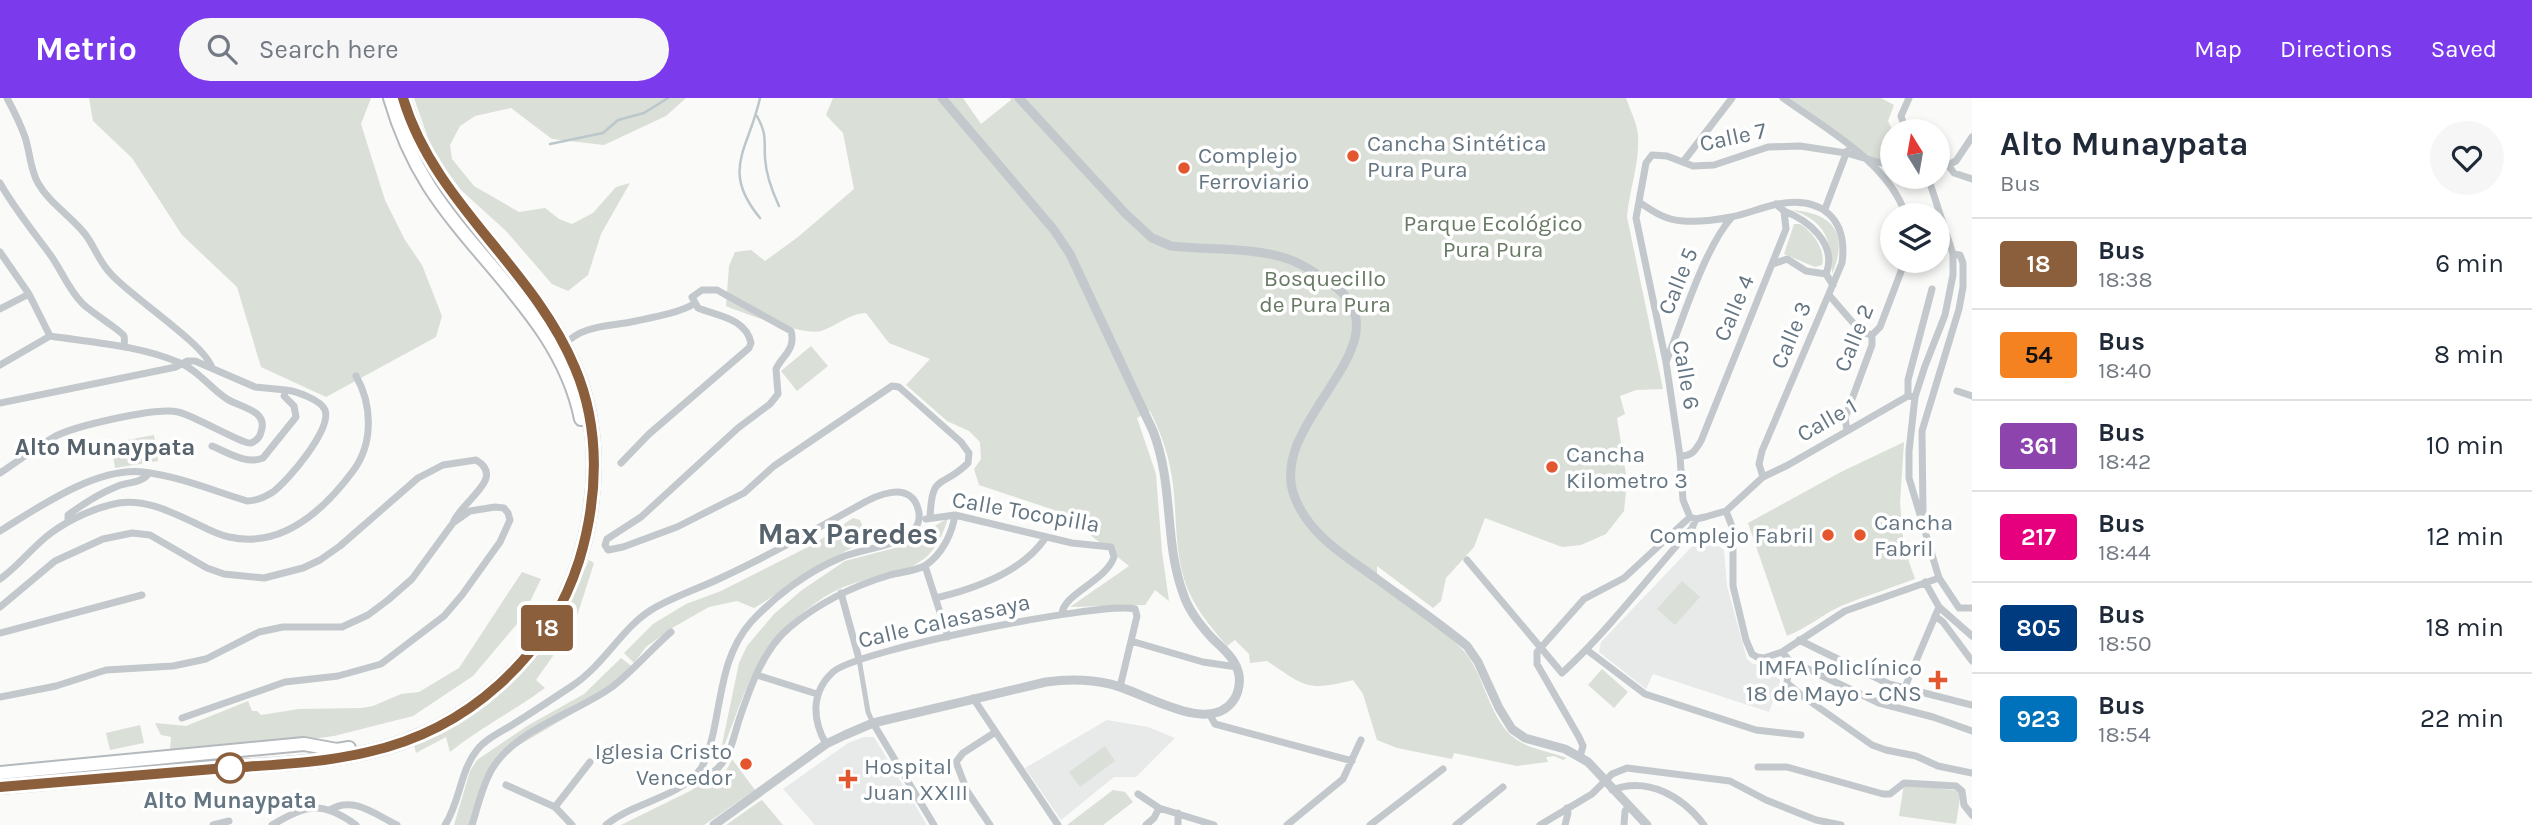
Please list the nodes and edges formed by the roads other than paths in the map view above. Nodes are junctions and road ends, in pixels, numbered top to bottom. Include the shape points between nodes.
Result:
1 (7, 98) edge
2 (390, 98) edge
3 (403, 98) edge
4 (942, 98) edge
5 (1019, 98) edge
6 (1783, 98) edge
7 (1909, 98) edge
8 (1729, 99) edge
9 (1903, 119) edge
10 (1972, 137) edge
11 (1848, 149) junction
12 (1652, 155) joint
13 (1865, 159) junction
14 (1683, 162) junction
15 (1880, 163) edge
16 (1950, 163) edge
17 (1950, 167) edge
18 (1972, 179) edge
19 (0, 183) edge
20 (1932, 189) edge
21 (1639, 202) junction
22 (1900, 203) edge
23 (1776, 204) junction
24 (1825, 209) junction
25 (1784, 211) junction
26 (1732, 217) junction
27 (0, 252) edge
28 (1953, 254) junction
29 (1773, 264) junction
30 (1900, 273) edge
31 (1826, 274) junction
32 (1833, 285) junction
33 (1932, 289) dead end
34 (29, 294) junction
35 (1829, 295) junction
36 (694, 304) junction
37 (0, 309) edge
38 (1872, 335) junction
39 (50, 336) junction
40 (564, 345) junction
41 (124, 347) junction
42 (1666, 362) junction
43 (183, 364) junction
44 (0, 365) edge
45 (212, 368) junction
46 (356, 376) dead end
47 (286, 390) junction
48 (1957, 391) dead end
49 (1912, 396) junction
50 (1972, 396) edge
51 (0, 403) edge
52 (1847, 430) junction
53 (212, 446) dead end
54 (1680, 456) junction
55 (621, 463) dead end
56 (0, 473) edge
57 (149, 473) junction
58 (1763, 477) junction
59 (1726, 511) junction
60 (955, 515) junction
61 (930, 518) junction
62 (1693, 518) junction
63 (919, 520) junction
64 (68, 522) junction
65 (453, 523) junction
66 (1923, 527) junction
67 (0, 531) edge
68 (1045, 537) junction
69 (1467, 560) dead end
70 (1113, 561) joint
71 (925, 566) junction
72 (1939, 578) junction
73 (0, 579) edge
74 (1924, 582) junction
75 (841, 593) junction
76 (142, 595) dead end
77 (936, 598) junction
78 (0, 607) edge
79 (1939, 607) junction
80 (1972, 608) edge
81 (1062, 614) junction
82 (1935, 616) junction
83 (671, 632) dead end
84 (0, 633) edge
85 (1972, 636) edge
86 (948, 637) junction
87 (1799, 640) junction
88 (1131, 641) junction
89 (1541, 648) junction
90 (1587, 650) junction
91 (1782, 652) junction
92 (859, 659) junction
93 (1789, 660) junction
94 (1972, 661) edge
95 (1237, 667) junction
96 (757, 675) junction
97 (1120, 687) junction
98 (1905, 687) junction
99 (817, 694) junction
100 (0, 697) edge
101 (973, 698) junction
102 (1972, 705) edge
103 (1210, 715) junction
104 (182, 718) dead end
105 (873, 723) junction
106 (1972, 731) edge
107 (994, 733) junction
108 (1801, 735) dead end
109 (1361, 740) dead end
110 (826, 744) junction
111 (1580, 757) junction
112 (1352, 761) junction
113 (590, 762) dead end
114 (1758, 767) dead end
115 (1443, 769) dead end
116 (699, 771) junction
117 (0, 773) edge
118 (1972, 773) edge
119 (1605, 781) junction
120 (506, 785) dead end
121 (0, 787) edge
122 (1503, 787) dead end
123 (1612, 790) junction
124 (1138, 794) dead end
125 (1629, 806) junction
126 (555, 807) junction
127 (1159, 808) junction
128 (1567, 808) junction
129 (330, 810) junction
130 (1178, 813) junction
131 (1972, 815) edge
132 (229, 821) dead end
133 (1816, 822) edge
134 (213, 825) edge
135 (272, 825) edge
136 (356, 825) edge
137 (397, 825) edge
138 (445, 825) edge
139 (472, 825) edge
140 (572, 825) edge
141 (606, 825) edge
142 (714, 825) edge
143 (934, 825) edge
144 (990, 825) edge
145 (1058, 825) edge
146 (1146, 825) edge
147 (1178, 825) edge
148 (1214, 825) edge
149 (1287, 825) edge
150 (1370, 825) edge
151 (1456, 825) edge
152 (1540, 825) edge
153 (1565, 825) edge
154 (1623, 825) edge
155 (1647, 825) edge
156 (1704, 825) edge
157 (1841, 825) edge

1 - 45 street via 43,191 86,234 111,275 200,352
2 - 117 highway via 408,148 431,189 557,354 579,408 586,471 580,524 566,573 544,618 513,660 473,696 426,724 385,740 337,750 304,744
3 - 40 highway via 432,164 546,314
4 - 95 street via 1054,230 1076,266 1162,456 1175,559 1186,601
5 - 111 street via 1126,214 1160,243 1282,257 1307,267 1349,297 1357,337 1297,444 1291,479 1297,502 1316,531 1339,552 1467,646 1512,729
6 - 11 street
7 - 9 street
8 - 14 street
10 - 16 street
11 - 13 street, Calle 7
11 - 14 street, Calle 7 via 1782,146 1714,165
11 - 24 street
12 - 14 street, Calle 7
12 - 21 street, Calle 6 via 1646,163
13 - 15 street, Calle 7
13 - 22 street
17 - 18 street
19 - 41 street via 75,294 121,332
20 - 28 street
21 - 26 street via 1665,219
21 - 42 street, Calle 6 via 1637,227
23 - 24 street
23 - 25 street
23 - 26 street
24 - 32 street, Calle 3 via 1839,227 1844,245
25 - 29 street, Calle 4 via 1786,229
25 - 31 street via 1815,229 1826,250
26 - 42 street, Calle 5 via 1713,247
27 - 34 street
28 - 49 street via 1945,315
28 - 66 street via 1960,255 1963,287 1922,431
29 - 31 street via 1787,259 1806,271
29 - 54 street, Calle 4 via 1701,441 1689,456
30 - 38 street, Calle 2 via 1880,327
31 - 32 street
32 - 35 street, Calle 3
33 - 49 street via 1908,380
34 - 37 street
34 - 39 street
35 - 38 street via 1861,332
35 - 58 street, Calle 3 via 1762,451
36 - 40 street via 680,311 591,328
36 - 55 street via 745,330 749,348
36 - 61 street via 696,292 717,290 792,331 791,348 776,369 778,394 641,517 607,539 608,550 677,527 744,493 774,466 892,386 899,387 969,453 968,463 934,488
38 - 52 street, Calle 2 via 1845,418
39 - 41 street
39 - 44 street
40 - 121 highway via 582,386 593,446 592,497 582,551 563,601 536,645 478,703 429,732 339,758
41 - 43 street
42 - 54 street, Calle 6
43 - 45 street via 195,360
43 - 51 street
43 - 56 street via 228,400 259,417 263,427 253,443 243,444 216,427 161,410 78,428 55,437
45 - 47 street via 255,387
46 - 64 street via 369,422 357,466 315,513 292,528 272,536 228,537 169,511 132,502 106,506
47 - 53 street via 284,396 294,406 296,417 263,458 240,458
47 - 57 street via 317,402 326,413 312,447 267,496 247,501
48 - 50 street
49 - 52 street, Calle 1
49 - 66 street via 1909,478
52 - 58 street, Calle 1
54 - 62 street, Calle 6 via 1683,500
57 - 64 street via 91,500 68,515
57 - 67 street via 82,484
58 - 59 street
59 - 62 street
59 - 91 street via 1733,529 1733,586 1746,640 1752,654 1764,659
60 - 61 street, Calle Tocopilla
60 - 68 street, Calle Tocopilla
60 - 71 street via 947,540
61 - 63 street, Calle Tocopilla
62 - 89 street via 1624,578 1584,600
62 - 90 street via 1692,528
63 - 116 street via 904,537 821,567 751,622 726,667 710,748
63 - 138 street via 909,497 883,492 764,557 652,610 631,626 585,677 480,746
64 - 73 street
65 - 78 street via 488,477 477,460 453,463 418,478 340,546 303,568 264,578 224,574 150,535 132,533 103,539 55,561
65 - 100 street via 412,579 368,615 342,626 283,627 259,632 206,659 106,670
65 - 104 street via 470,511 495,507 505,508 509,520 500,542 463,595 444,616 381,664 338,676 285,682
66 - 72 street
68 - 70 street, Calle Tocopilla via 1107,546 1114,550
68 - 77 street via 1024,560 1003,572
69 - 89 street
70 - 81 street, Calle Calasasaya via 1097,580 1067,602
71 - 75 street
71 - 77 street
72 - 74 street
72 - 80 street via 1959,608
74 - 79 street
74 - 87 street via 1845,611
75 - 92 street
75 - 96 street via 788,629
76 - 84 street
77 - 86 street
79 - 82 street
79 - 85 street
81 - 86 street, Calle Calasasaya
81 - 88 street, Calle Calasasaya via 1135,609
82 - 94 street
82 - 98 street
83 - 139 street via 611,687 506,752 493,768
86 - 92 street, Calle Calasasaya
87 - 91 street
87 - 98 street via 1889,684
88 - 95 street
88 - 97 street
89 - 90 street via 1562,673
89 - 111 street via 1537,664 1579,737 1583,746
90 - 108 street via 1645,694 1756,730
91 - 93 street
92 - 99 street, Calle Calasasaya via 835,670
92 - 105 street
93 - 106 street via 1879,704
93 - 118 street via 1787,683 1872,745
95 - 103 street via 1237,696 1232,704
96 - 99 street
96 - 116 street via 728,755 713,772
97 - 101 street via 1067,679
97 - 103 street via 1190,713
98 - 102 street
99 - 110 street via 817,726
101 - 105 street
101 - 107 street
103 - 112 street via 1215,724
105 - 110 street
105 - 143 street
107 - 144 street via 956,762 967,791
107 - 145 street
109 - 112 street
110 - 142 street
111 - 119 street
112 - 149 street via 1336,787
113 - 126 street
114 - 131 street via 1787,767 1883,794 1905,783 1956,786
115 - 150 street
116 - 141 street
119 - 123 street
119 - 128 street
119 - 133 street via 1627,768 1730,781
120 - 126 street
122 - 151 street
123 - 125 street
123 - 156 street via 1638,785 1664,791
124 - 127 street
125 - 154 street
125 - 155 street
126 - 140 street
127 - 130 street
127 - 146 street
128 - 152 street
128 - 153 street
129 - 135 street via 307,808
129 - 136 street
129 - 137 street via 345,804 356,806
130 - 147 street
130 - 148 street
132 - 134 street
133 - 157 street

